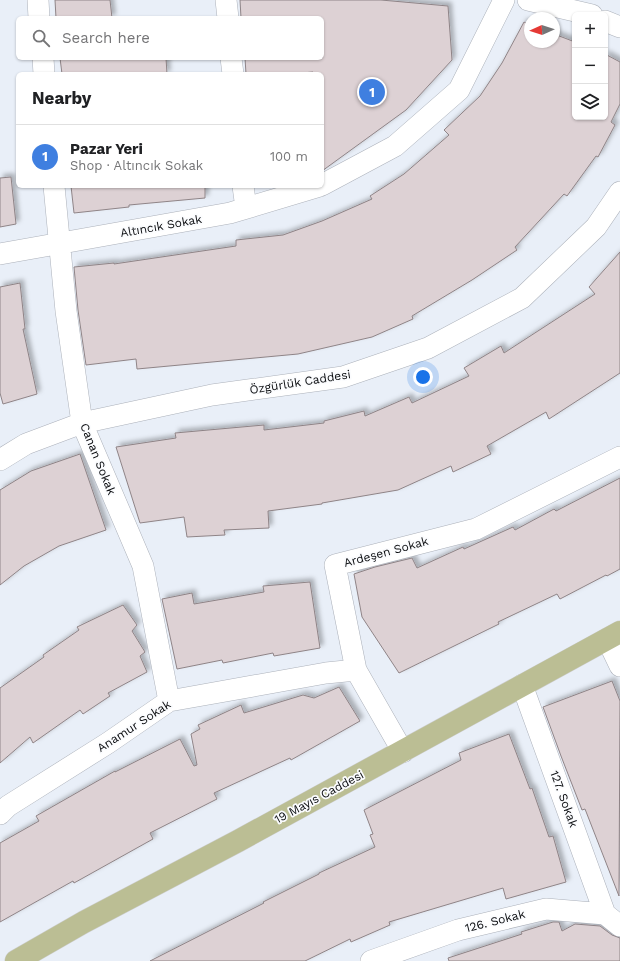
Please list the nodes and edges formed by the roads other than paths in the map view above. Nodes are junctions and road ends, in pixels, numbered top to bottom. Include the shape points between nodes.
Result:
1 (38, 0) edge
2 (226, 0) edge
3 (504, 0) edge
4 (528, 0) edge
5 (579, 12) edge
6 (39, 16) edge
7 (228, 16) edge
8 (608, 22) edge
9 (620, 27) edge
10 (43, 60) edge
11 (231, 60) edge
12 (44, 72) edge
13 (233, 72) edge
14 (324, 183) edge
15 (54, 188) edge
16 (244, 188) edge
17 (311, 188) edge
18 (620, 192) edge
19 (246, 208) junction
20 (60, 244) junction
21 (0, 254) edge
22 (82, 423) junction
23 (620, 457) edge
24 (0, 460) edge
25 (614, 635) edge
26 (620, 666) edge
27 (356, 670) junction
28 (522, 684) junction
29 (169, 701) junction
30 (403, 752) junction
31 (0, 814) edge
32 (612, 920) edge
33 (16, 961) edge
34 (371, 961) edge

1 - 6 street
2 - 7 street
3 - 14 street, Altıncık Sokak via 459,90 395,146
4 - 5 street
8 - 9 street
10 - 12 street
11 - 13 street
15 - 20 street, Canan Sokak
16 - 19 street
17 - 19 street, Altıncık Sokak
18 - 22 street, Özgürlük Caddesi via 596,227 522,298 428,348 343,377 212,395
19 - 20 street, Altıncık Sokak
20 - 21 street, Altıncık Sokak
20 - 22 street, Canan Sokak via 66,311
22 - 24 street, Özgürlük Caddesi via 26,444
22 - 29 street, Canan Sokak via 143,566
23 - 27 street, Ardeşen Sokak via 476,529 335,565
25 - 26 street
25 - 28 main road, 19 Mayıs Caddesi
27 - 29 street, Anamur Sokak
27 - 30 street, Ardeşen Sokak
28 - 30 main road, 19 Mayıs Caddesi
28 - 32 street, 127. Sokak
29 - 31 street, Anamur Sokak via 8,806
30 - 33 main road, 19 Mayıs Caddesi via 84,922
32 - 34 street, 126. Sokak via 546,909 458,930

